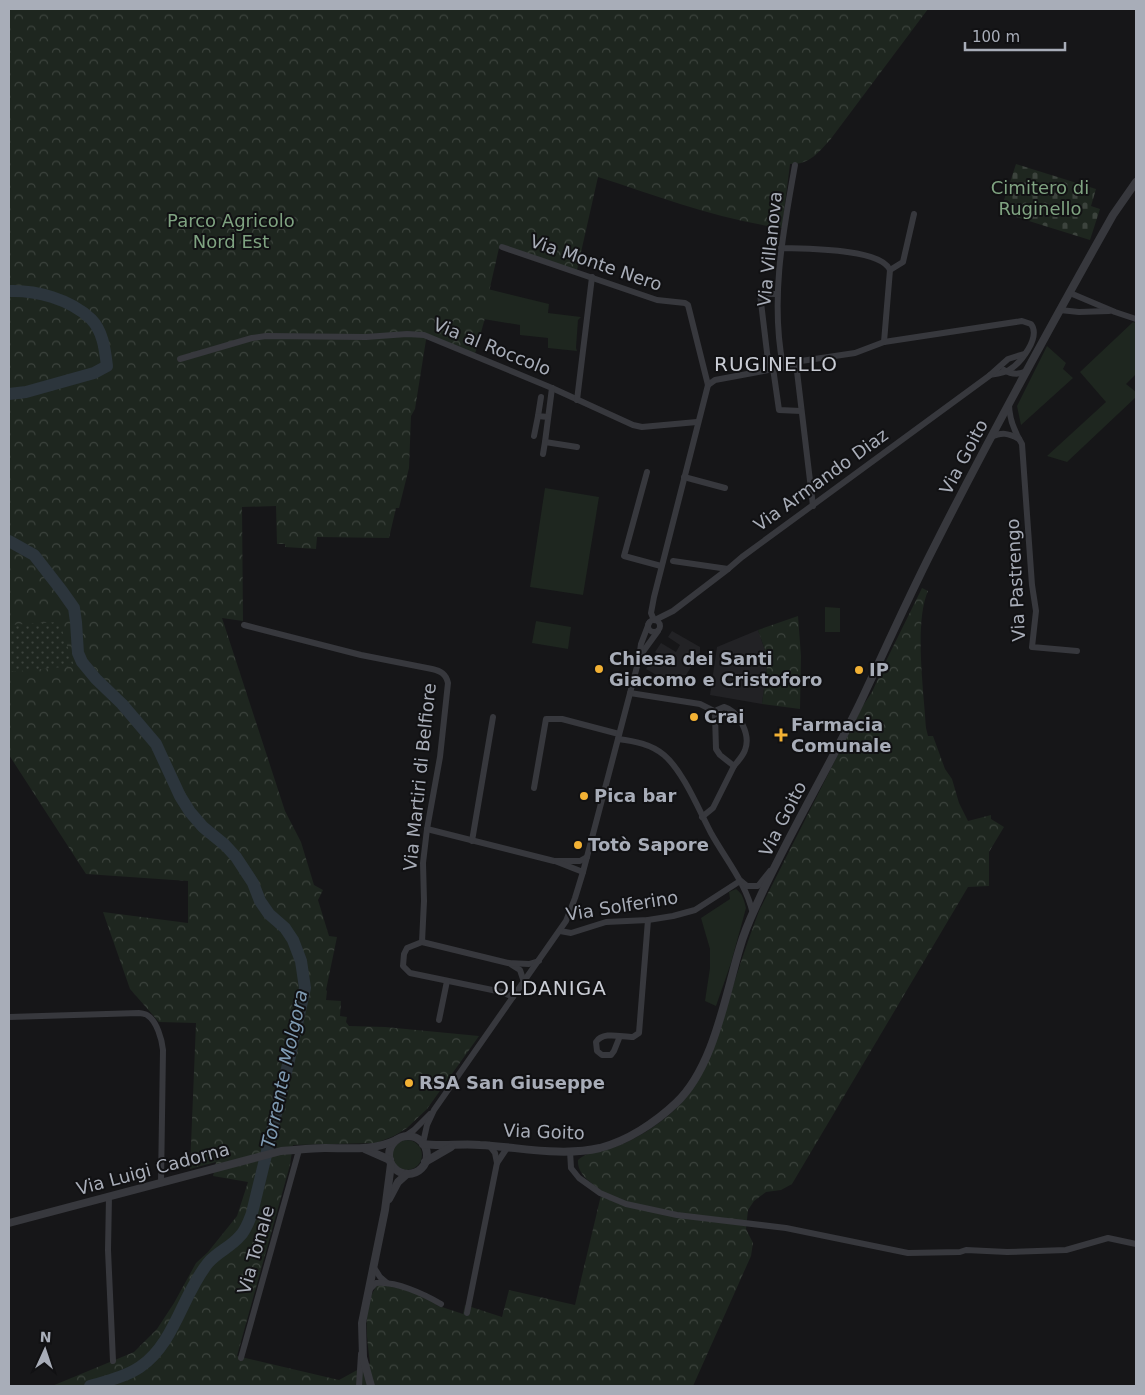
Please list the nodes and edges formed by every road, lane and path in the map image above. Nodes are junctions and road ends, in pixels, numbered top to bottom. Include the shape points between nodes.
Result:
1 (795, 165) dead end
2 (1136, 182) edge
3 (914, 214) dead end
4 (502, 247) dead end
5 (781, 248) junction
6 (890, 270) junction
7 (592, 277) junction
8 (1070, 293) junction
9 (777, 294) junction
10 (1085, 299) junction
11 (1060, 310) junction
12 (1079, 312) junction
13 (1115, 312) junction
14 (1136, 318) edge
15 (884, 342) junction
16 (1024, 354) junction
17 (180, 359) dead end
18 (1033, 361) junction
19 (796, 364) junction
20 (1002, 365) junction
21 (783, 366) junction
22 (771, 369) junction
23 (1028, 370) junction
24 (1008, 373) junction
25 (989, 376) junction
26 (708, 385) junction
27 (552, 388) junction
28 (1017, 390) junction
29 (541, 397) dead end
30 (577, 400) junction
31 (1009, 404) junction
32 (801, 411) junction
33 (538, 416) junction
34 (548, 417) junction
35 (698, 422) junction
36 (534, 436) dead end
37 (991, 437) junction
38 (1020, 440) junction
39 (544, 442) junction
40 (577, 448) dead end
41 (543, 454) dead end
42 (647, 472) dead end
43 (684, 477) junction
44 (725, 488) dead end
45 (813, 506) junction
46 (673, 561) dead end
47 (661, 566) junction
48 (728, 569) junction
49 (673, 611) junction
50 (653, 621) junction
51 (244, 625) dead end
52 (659, 630) junction
53 (1077, 651) dead end
54 (639, 659) junction
55 (630, 693) junction
56 (716, 712) junction
57 (493, 717) dead end
58 (618, 736) junction
59 (734, 766) junction
60 (534, 788) dead end
61 (702, 817) junction
62 (427, 829) junction
63 (472, 841) junction
64 (586, 857) junction
65 (554, 860) junction
66 (775, 866) junction
67 (583, 872) junction
68 (740, 881) junction
69 (753, 914) junction
70 (648, 920) junction
71 (560, 931) junction
72 (422, 942) junction
73 (538, 961) junction
74 (508, 963) junction
75 (447, 981) junction
76 (524, 982) junction
77 (514, 997) junction
78 (9, 1016) edge
79 (439, 1020) dead end
80 (620, 1036) dead end
81 (434, 1110) junction
82 (404, 1136) junction
83 (396, 1140) junction
84 (423, 1144) junction
85 (489, 1145) junction
86 (454, 1146) junction
87 (507, 1148) junction
88 (365, 1149) junction
89 (299, 1150) junction
90 (570, 1151) junction
91 (391, 1162) junction
92 (425, 1162) junction
93 (497, 1163) junction
94 (407, 1174) junction
95 (161, 1183) junction
96 (109, 1196) junction
97 (385, 1210) junction
98 (9, 1223) edge
99 (1136, 1244) edge
100 (373, 1265) junction
101 (388, 1283) junction
102 (367, 1293) junction
103 (441, 1304) dead end
104 (467, 1313) dead end
105 (361, 1346) junction
106 (241, 1358) dead end
107 (113, 1361) dead end
108 (359, 1386) edge
109 (371, 1386) edge

1 - 5 street, Via Villanova
2 - 8 street, Via Goito via 1113,215
3 - 6 street via 904,262
4 - 7 street, Via Monte Nero
5 - 6 street via 862,253 885,262
5 - 9 street, Via Villanova
6 - 15 street
7 - 26 street, Via Monte Nero via 657,300 688,305
7 - 30 street
8 - 10 street
8 - 11 street, Via Goito
9 - 21 street, Via Villanova
9 - 22 street via 760,294
10 - 12 street
10 - 13 street
11 - 12 street
11 - 18 street, Via Goito
12 - 13 street
13 - 14 street
15 - 16 street via 1025,321 1033,326 1035,334
15 - 19 street via 855,353
16 - 18 street
16 - 20 street, Via Armando Diaz via 1008,359
16 - 24 street
17 - 27 street, Via al Roccolo via 266,336 408,334 430,336
18 - 23 street, Via Goito
19 - 21 street
19 - 32 street
20 - 24 street
20 - 25 street, Via Armando Diaz
21 - 22 street
22 - 26 street via 716,380
22 - 32 street via 779,410
23 - 24 street, Via Armando Diaz via 1020,374
23 - 28 street, Via Goito
24 - 25 street, Via Armando Diaz
24 - 28 street via 1015,380
25 - 45 street, Via Armando Diaz
26 - 35 street
27 - 30 street, Via al Roccolo
27 - 34 street
28 - 31 street, Via Goito
29 - 33 street
30 - 35 street, Via al Roccolo via 642,427
31 - 37 street, Via Goito
31 - 38 street, Via Pastrengo via 1009,415
32 - 45 street
33 - 34 street
33 - 36 street
34 - 39 street
35 - 43 street
37 - 38 street via 1005,432
37 - 66 street, Via Goito via 932,551 858,707
38 - 53 street, Via Pastrengo via 1036,611 1032,647
39 - 40 street
39 - 41 street
42 - 47 street via 624,556
43 - 44 street
43 - 47 street
45 - 48 street, Via Armando Diaz
46 - 48 street
47 - 50 street via 651,610
48 - 49 street, Via Armando Diaz
49 - 50 street, Via Armando Diaz
49 - 52 street, Via Armando Diaz
50 - 52 street via 660,623
50 - 52 street via 648,628 653,632
50 - 54 street, Via Armando Diaz via 641,644
51 - 62 street, Via Martiri di Belfiore via 440,671 446,676 441,750
52 - 54 street, Via Armando Diaz
54 - 55 street, Via Armando Diaz
55 - 56 street via 700,704
55 - 58 street, Via Armando Diaz
56 - 59 street via 716,749
56 - 59 street via 729,708 744,728 746,749
57 - 63 street
58 - 60 street via 562,719 546,719
58 - 61 street via 650,746 666,756
58 - 64 street, Via Armando Diaz
59 - 61 street via 713,808
61 - 68 street
62 - 63 street
62 - 72 street, Via Martiri di Belfiore
63 - 65 street
64 - 65 street via 580,861
64 - 67 street, Via Armando Diaz
65 - 67 street
66 - 68 street via 758,886 747,886
66 - 69 street, Via Goito
67 - 71 street, Via Armando Diaz
68 - 69 street
68 - 70 street, Via Solferino via 695,910
69 - 90 street, Via Goito via 716,1030 693,1083 661,1116 634,1134 599,1148
70 - 71 street, Via Solferino via 606,922 571,933
70 - 80 street via 638,1033 633,1037
71 - 73 street, Via Armando Diaz
72 - 74 street
72 - 75 street via 407,948 403,966 410,973
73 - 74 street
73 - 76 street, Via Armando Diaz
74 - 76 street via 520,970
75 - 77 street
75 - 79 street
76 - 77 street, Via Armando Diaz
77 - 81 street, Via Armando Diaz
78 - 95 street via 139,1013 152,1020 163,1043
81 - 82 street, Via Armando Diaz
81 - 84 street, Via Armando Diaz via 426,1125
82 - 83 street
82 - 84 street
83 - 88 street, Via Luigi Cadorna
83 - 91 street via 390,1149
84 - 86 street, Via Goito
84 - 92 street via 427,1154
85 - 86 street, Via Goito
85 - 87 street, Via Goito
85 - 93 street
86 - 92 street, Via Goito
87 - 90 street, Via Goito
87 - 93 street
88 - 89 street, Via Luigi Cadorna
88 - 91 street, Via Luigi Cadorna
89 - 95 street, Via Luigi Cadorna via 260,1156
89 - 106 street, Via Tonale
90 - 99 street via 571,1168 575,1173 600,1193 626,1204 786,1228 908,1252 1040,1252 1066,1250 1108,1238
91 - 94 street via 398,1171
91 - 97 street
92 - 94 street via 418,1171
93 - 104 street
94 - 97 street via 398,1182
95 - 96 street, Via Luigi Cadorna
96 - 98 street, Via Luigi Cadorna
96 - 107 street
97 - 100 street
100 - 101 street
100 - 102 street
101 - 102 street via 376,1283
101 - 103 street via 424,1294
102 - 105 street
105 - 108 street
105 - 109 street

